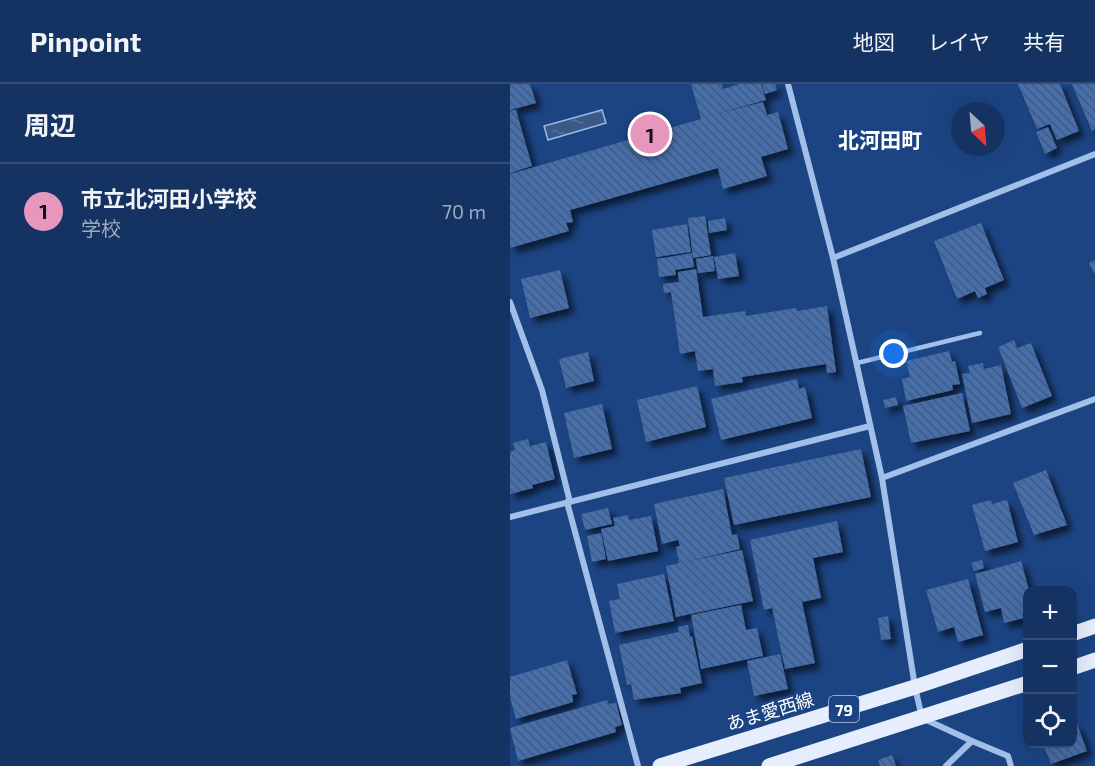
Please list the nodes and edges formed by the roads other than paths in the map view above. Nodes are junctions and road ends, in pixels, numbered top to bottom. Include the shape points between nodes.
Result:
1 (788, 84) edge
2 (1095, 154) edge
3 (833, 258) junction
4 (510, 303) edge
5 (980, 333) dead end
6 (856, 363) junction
7 (1095, 399) edge
8 (870, 426) junction
9 (882, 478) junction
10 (569, 502) junction
11 (510, 517) edge
12 (1095, 626) edge
13 (1077, 632) edge
14 (1023, 651) edge
15 (1095, 660) edge
16 (1077, 666) edge
17 (1023, 685) edge
18 (915, 687) junction
19 (922, 718) junction
20 (972, 741) junction
21 (794, 762) edge
22 (638, 766) edge
23 (660, 766) edge
24 (769, 766) edge
25 (946, 766) edge
26 (1011, 766) edge

1 - 3 street
2 - 3 street
3 - 6 street
4 - 10 street via 542,390
5 - 6 lane
6 - 8 street
7 - 9 street
8 - 9 street
8 - 10 street
9 - 18 street
10 - 11 street
10 - 22 street
12 - 13 main road
14 - 18 main road, あま愛西線 / 79
15 - 16 main road
17 - 19 main road, 79
18 - 19 street
18 - 23 main road, あま愛西線 / 79
19 - 20 street
19 - 21 main road, 79
20 - 25 street
20 - 26 street via 1008,756
21 - 24 main road, 79

